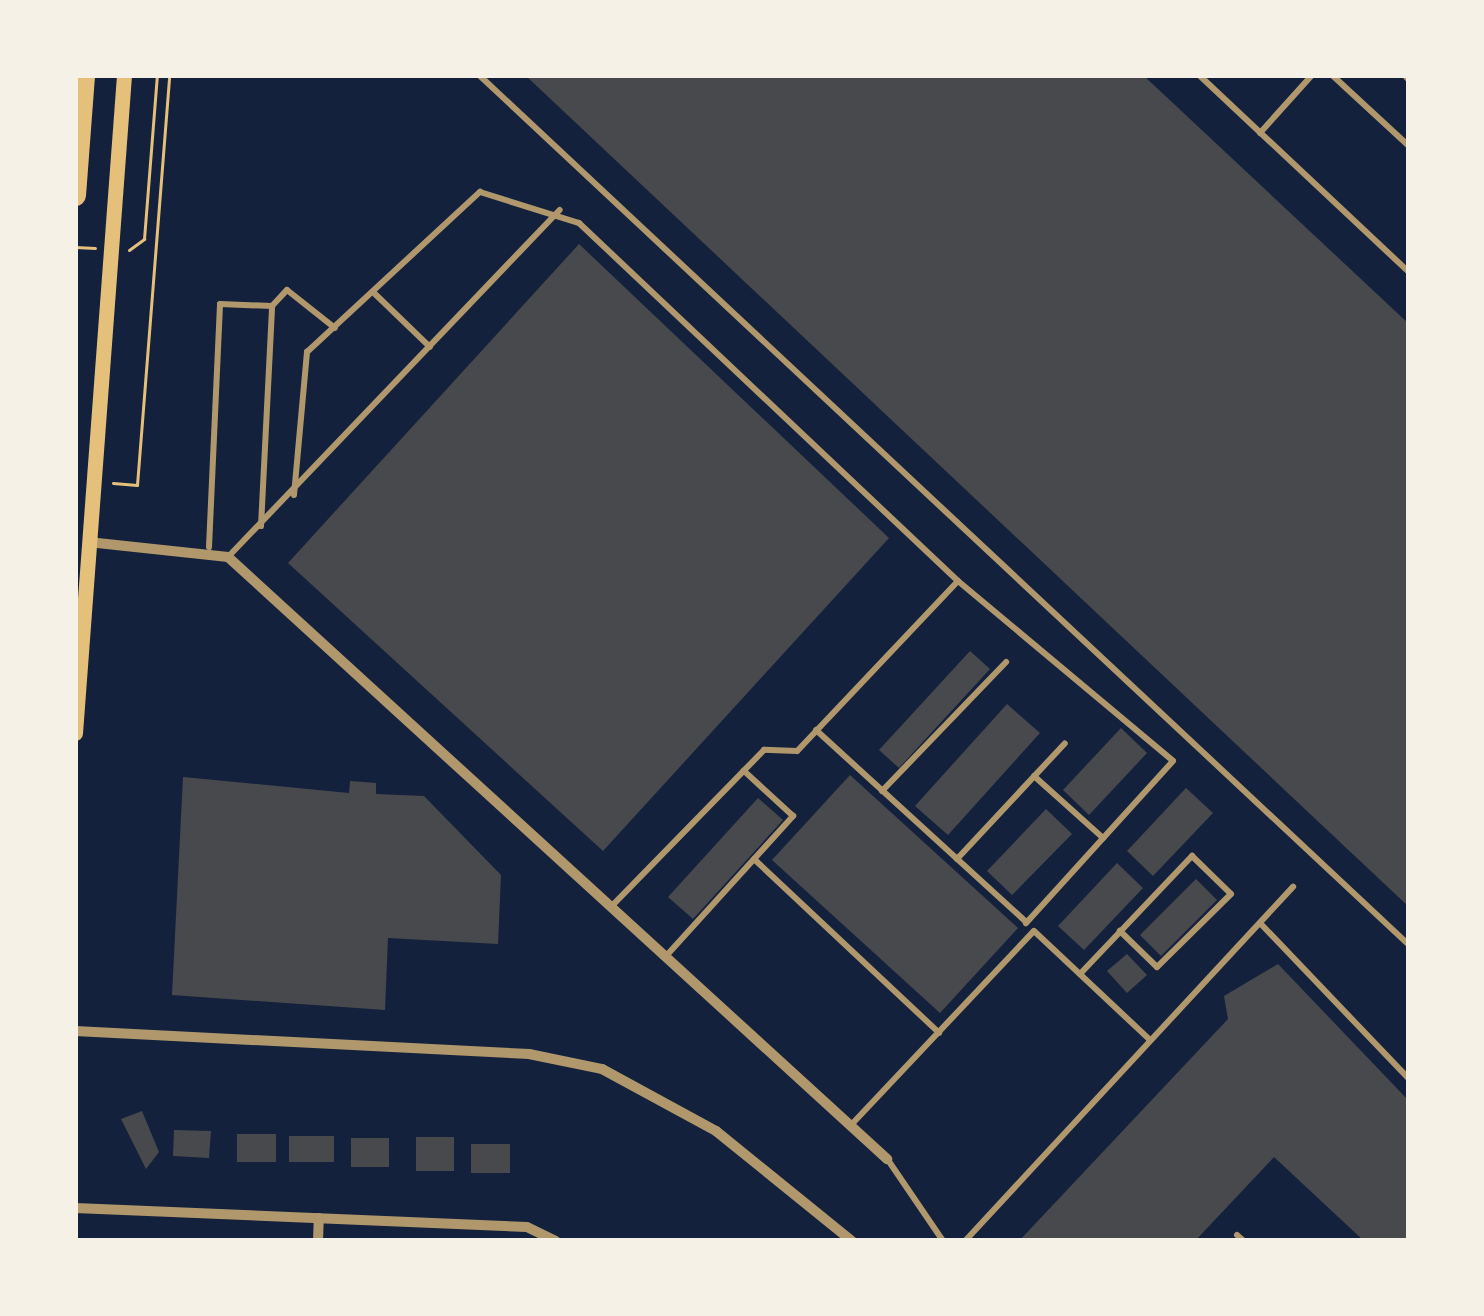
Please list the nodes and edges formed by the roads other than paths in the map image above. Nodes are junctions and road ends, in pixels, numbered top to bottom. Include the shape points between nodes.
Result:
1 (83, 75) edge
2 (124, 75) edge
3 (479, 75) edge
4 (1198, 75) edge
5 (1312, 75) edge
6 (1332, 75) edge
7 (1261, 133) junction
8 (1409, 146) edge
9 (75, 195) edge
10 (560, 210) junction
11 (1409, 272) edge
12 (373, 292) junction
13 (272, 305) junction
14 (335, 328) junction
15 (430, 347) junction
16 (294, 495) junction
17 (260, 530) junction
18 (88, 542) junction
19 (209, 548) junction
20 (228, 557) junction
21 (958, 581) junction
22 (1006, 662) dead end
23 (816, 730) junction
24 (75, 733) edge
25 (1065, 743) dead end
26 (744, 771) junction
27 (1034, 776) junction
28 (882, 791) junction
29 (1103, 838) junction
30 (754, 859) junction
31 (957, 859) junction
32 (1293, 886) dead end
33 (608, 910) junction
34 (1259, 922) junction
35 (1026, 923) junction
36 (1034, 931) junction
37 (1120, 932) junction
38 (1409, 945) edge
39 (662, 960) junction
40 (1080, 974) junction
41 (75, 1030) edge
42 (939, 1033) junction
43 (1150, 1040) junction
44 (1409, 1079) edge
45 (850, 1126) junction
46 (887, 1159) joint
47 (75, 1208) edge
48 (319, 1218) junction
49 (318, 1241) edge
50 (556, 1241) edge
51 (852, 1241) edge
52 (943, 1241) edge
53 (965, 1241) edge

1 - 9 highway
2 - 18 main road
3 - 38 lane
4 - 7 lane
5 - 7 lane
6 - 8 lane
7 - 11 lane
10 - 12 lane via 480,192
10 - 15 lane
10 - 21 lane
12 - 14 lane
12 - 15 lane
13 - 14 lane via 287,290
13 - 17 lane
13 - 19 lane via 220,304
14 - 16 lane via 299,373
15 - 16 lane
16 - 17 lane
17 - 20 lane
18 - 19 street
18 - 24 main road
19 - 20 street
20 - 33 street
21 - 23 lane
21 - 29 lane via 1173,761
22 - 28 lane
23 - 26 lane via 796,751 764,749
23 - 28 lane
25 - 27 lane
26 - 30 lane via 793,817
26 - 33 lane
27 - 29 lane
27 - 31 lane
28 - 31 lane
29 - 35 lane
30 - 39 lane
30 - 42 lane
31 - 35 lane
32 - 34 lane
33 - 39 street
34 - 43 lane
34 - 44 lane
35 - 36 lane
36 - 40 lane
36 - 42 lane
37 - 37 lane via 1192,856 1231,894 1157,968
37 - 40 lane
39 - 45 street
40 - 43 lane
41 - 51 street via 529,1054 602,1069 673,1101
42 - 45 lane
43 - 53 lane
45 - 46 street
46 - 52 lane
47 - 48 street
48 - 49 street
48 - 50 street via 527,1227

